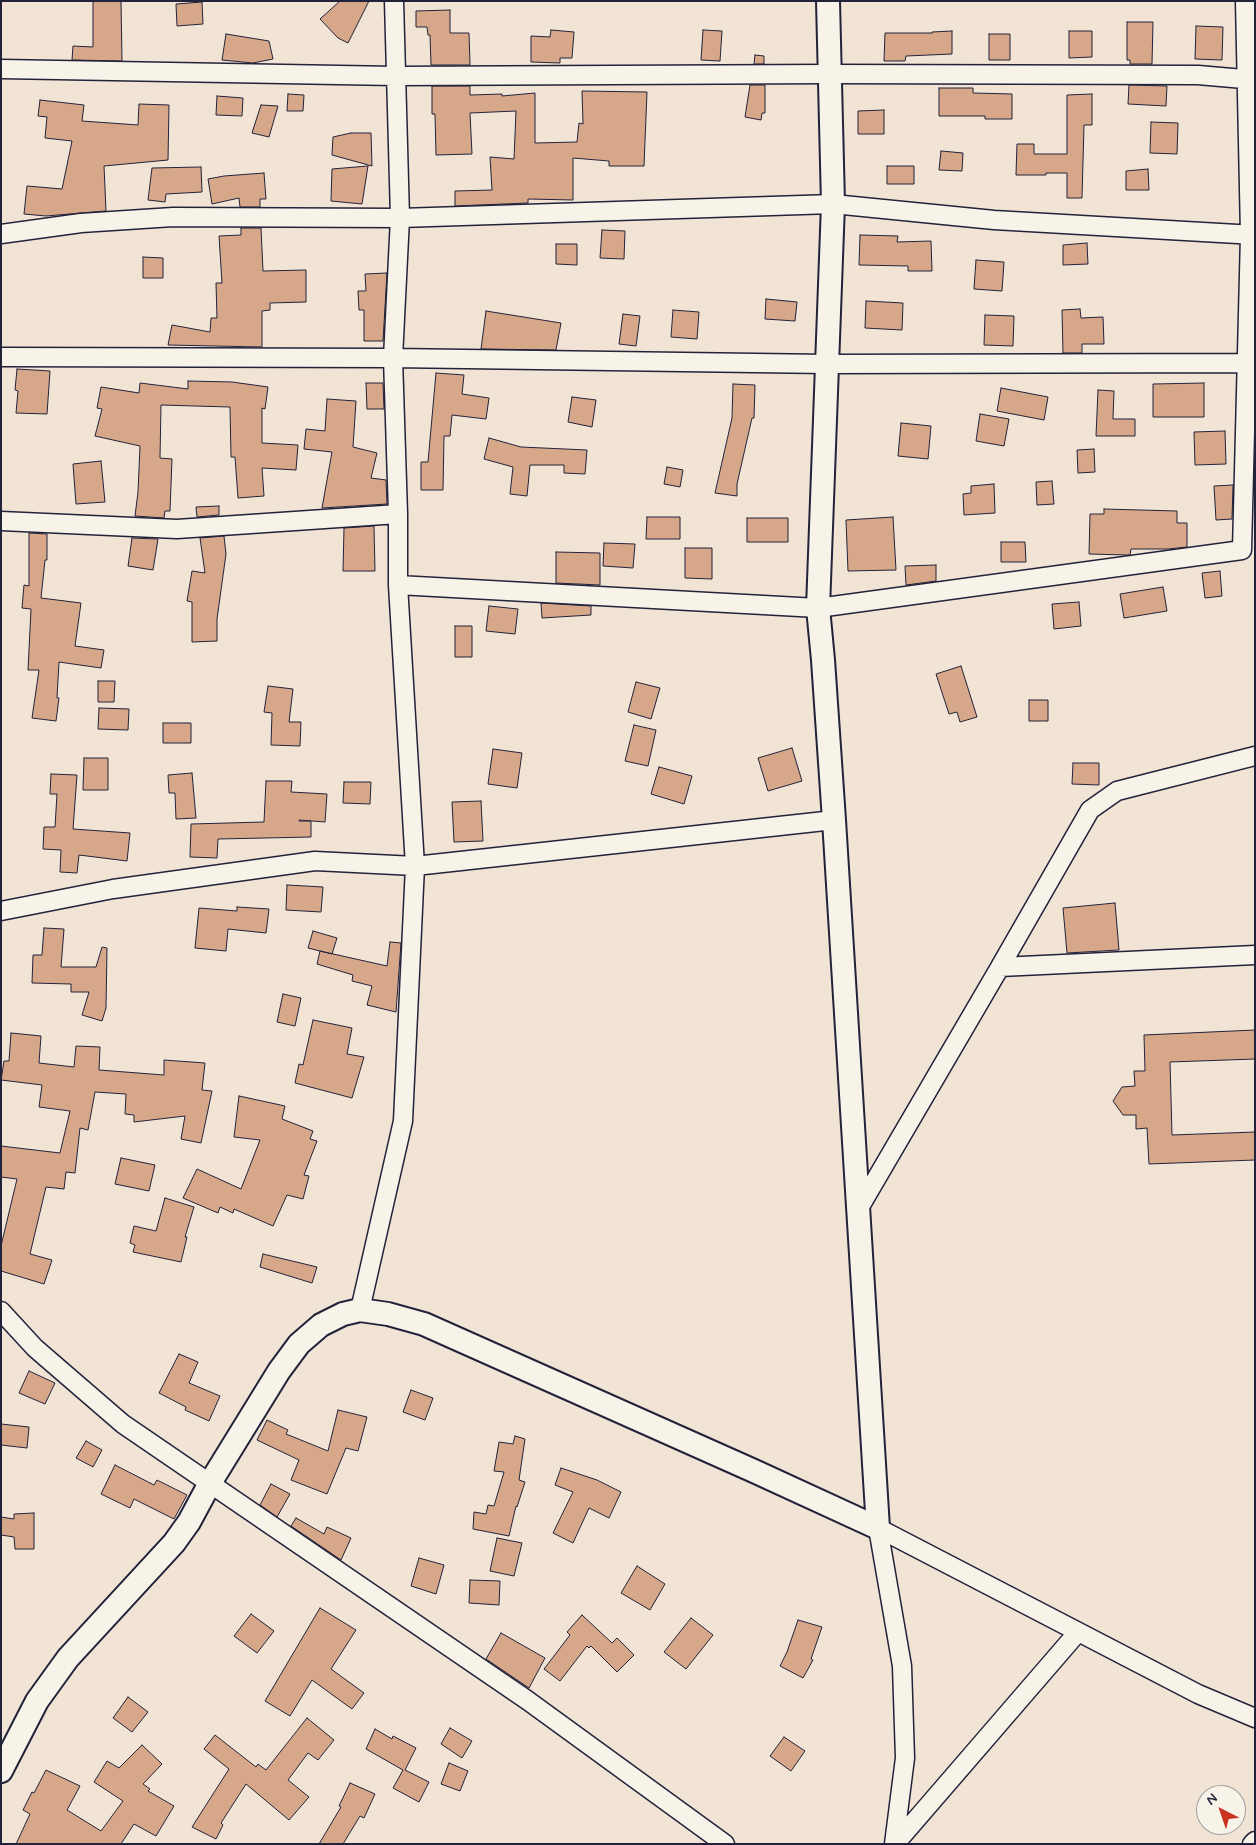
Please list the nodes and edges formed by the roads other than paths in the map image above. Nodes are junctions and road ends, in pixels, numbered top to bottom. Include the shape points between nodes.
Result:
1 (394, 1) edge
2 (828, 1) edge
3 (1245, 1) edge
4 (1, 69) edge
5 (830, 74) junction
6 (395, 76) junction
7 (1251, 80) edge
8 (833, 204) junction
9 (400, 218) junction
10 (1, 234) edge
11 (1252, 235) edge
12 (1, 357) edge
13 (393, 358) junction
14 (1251, 363) edge
15 (827, 364) junction
16 (398, 514) junction
17 (1, 522) edge
18 (1248, 549) edge
19 (398, 585) junction
20 (818, 608) junction
21 (1255, 756) edge
22 (834, 820) junction
23 (415, 866) junction
24 (1, 911) edge
25 (1255, 955) edge
26 (1000, 967) junction
27 (858, 1210) junction
28 (360, 1310) junction
29 (1, 1311) edge
30 (210, 1483) junction
31 (878, 1528) junction
32 (1078, 1632) junction
33 (1255, 1718) edge
34 (1, 1771) edge
35 (1255, 1841) edge
36 (726, 1844) edge
37 (895, 1844) edge
38 (1252, 1844) edge

1 - 6 street
2 - 5 street
3 - 7 street
4 - 6 street
5 - 6 street
5 - 7 street via 1198,75
5 - 8 street
6 - 9 street
7 - 11 street
8 - 9 street
8 - 11 street via 994,220
8 - 15 street
9 - 10 street via 173,217 81,223
9 - 13 street
11 - 14 street
12 - 13 street
13 - 15 street
13 - 16 street
14 - 15 street
14 - 18 street
15 - 20 street
16 - 17 street via 177,529
16 - 19 street
18 - 20 street
19 - 20 street
19 - 23 street
20 - 22 street
21 - 26 street via 1117,791 1090,810
22 - 23 street
22 - 27 street
23 - 24 street via 315,861 122,888
23 - 28 street via 403,1121
25 - 26 street
26 - 27 street
27 - 31 street
28 - 30 street via 321,1325 299,1344
28 - 31 street via 424,1324
29 - 30 street via 35,1348 123,1424
30 - 34 street via 174,1543 68,1658 37,1701
30 - 36 street via 527,1700
31 - 32 street
31 - 37 street via 902,1666 905,1758
32 - 33 street via 1198,1694
32 - 37 street
35 - 38 street

